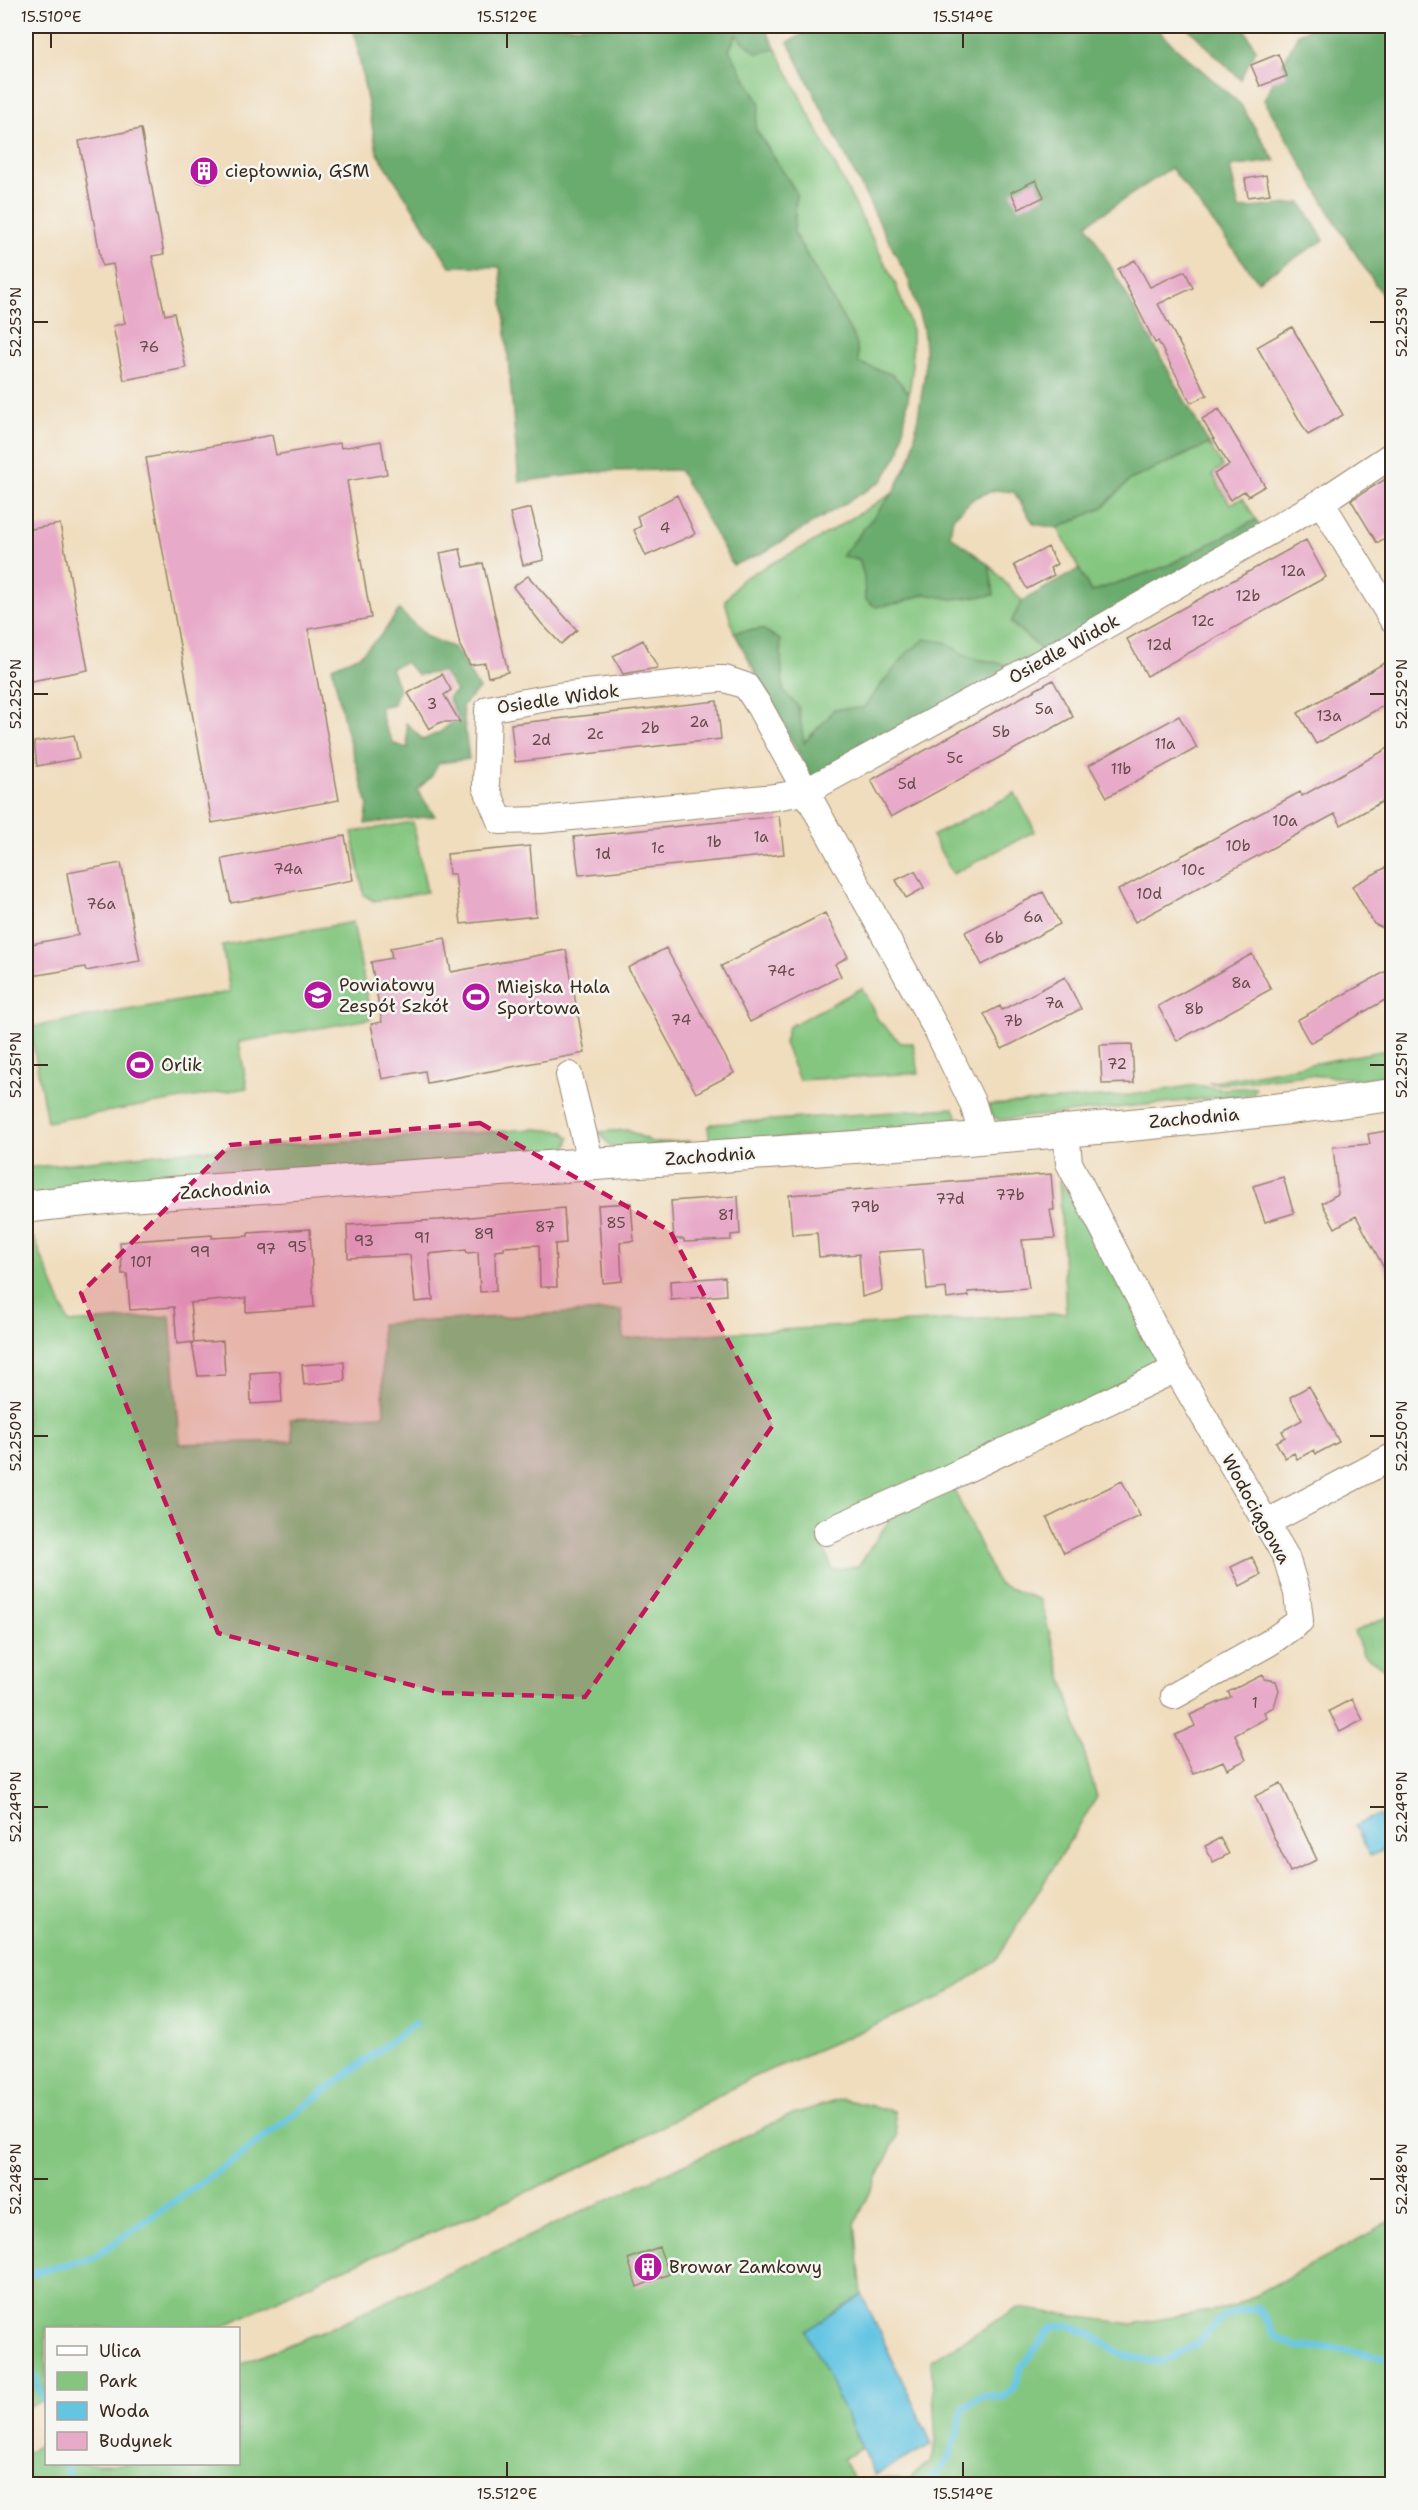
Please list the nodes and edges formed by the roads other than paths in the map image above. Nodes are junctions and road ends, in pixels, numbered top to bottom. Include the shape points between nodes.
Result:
1 (1392, 455) edge
2 (1321, 502) junction
3 (1392, 619) edge
4 (805, 792) junction
5 (569, 1075) dead end
6 (1392, 1095) edge
7 (1066, 1130) junction
8 (983, 1138) junction
9 (591, 1164) junction
10 (26, 1207) edge
11 (1176, 1369) junction
12 (1392, 1457) edge
13 (1266, 1524) junction
14 (826, 1532) dead end
15 (1174, 1696) dead end

1 - 2 street, Osiedle Widok
2 - 3 street
2 - 4 street, Osiedle Widok
4 - 4 street, Osiedle Widok via 746,686 725,678 558,696 488,709 486,787 500,821
4 - 8 street, Osiedle Widok via 939,1034 974,1104
5 - 9 street
6 - 7 street, Zachodnia
7 - 8 street, Zachodnia
7 - 11 street, Wodociągowa via 1069,1163
8 - 9 street, Zachodnia
9 - 10 street, Zachodnia
11 - 13 street, Wodociągowa
11 - 14 street
12 - 13 street
13 - 15 street, Wodociągowa via 1286,1557 1297,1593 1300,1621 1269,1643

